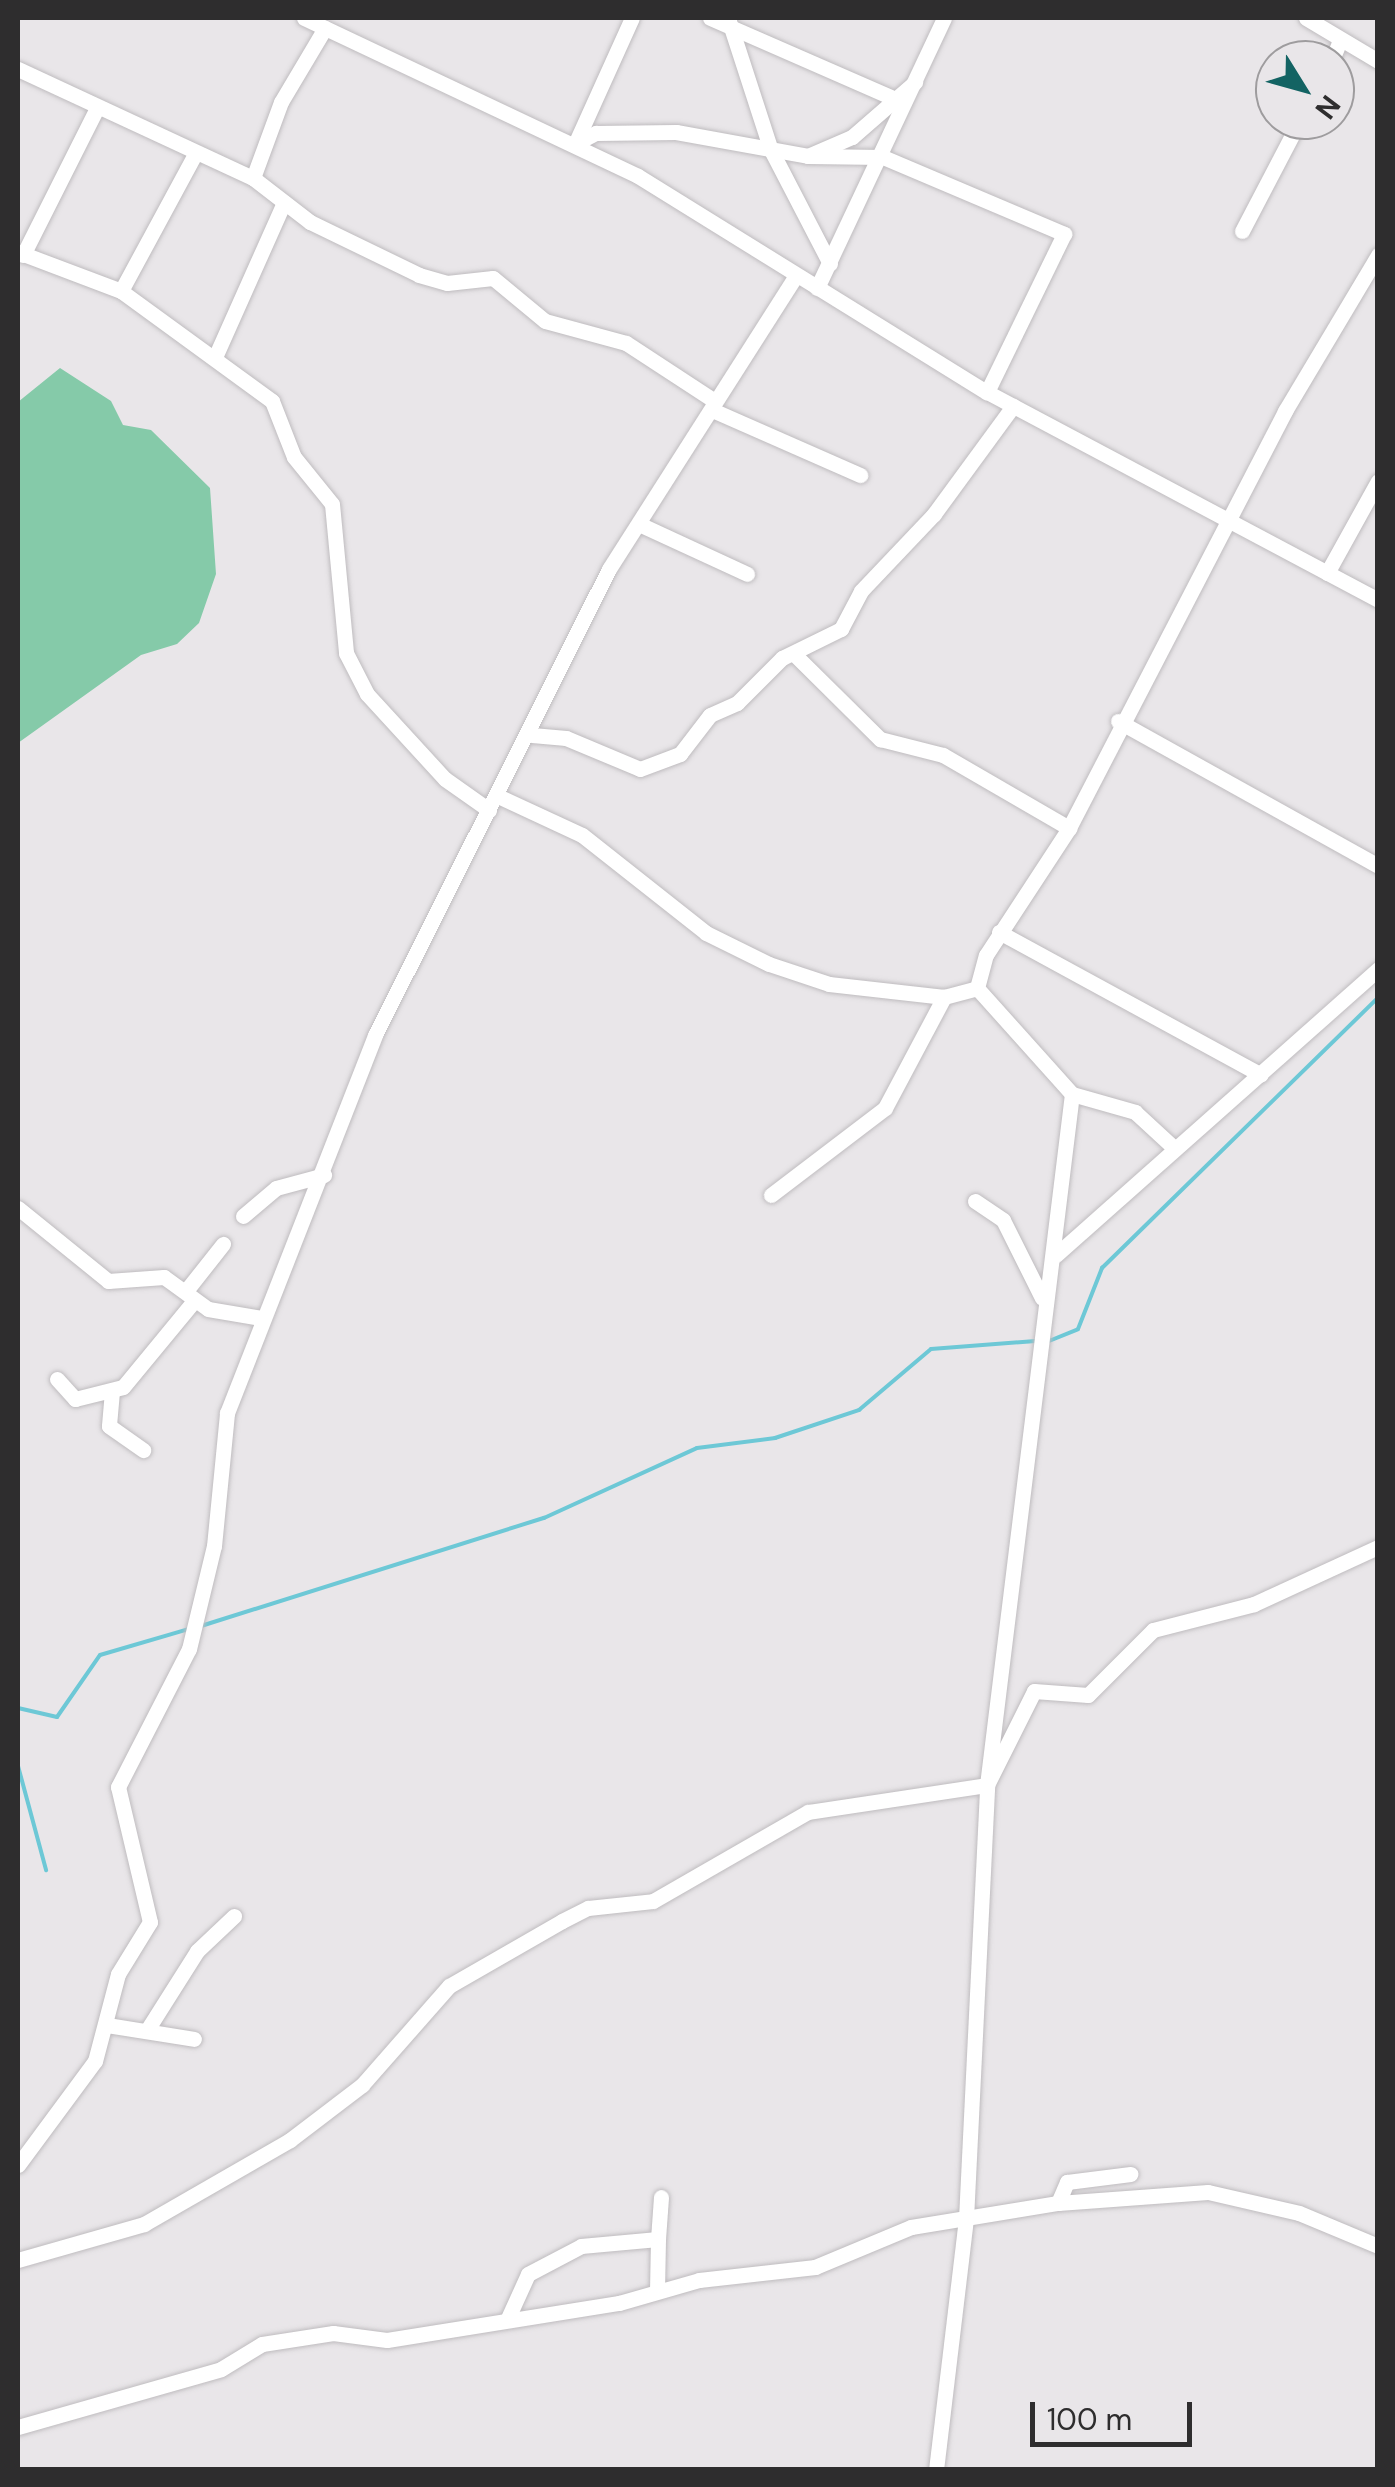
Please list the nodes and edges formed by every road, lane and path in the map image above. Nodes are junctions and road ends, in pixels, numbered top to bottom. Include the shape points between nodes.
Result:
1 (304, 18) edge
2 (632, 18) edge
3 (710, 18) edge
4 (944, 18) edge
5 (1306, 18) edge
6 (729, 23) edge
7 (326, 28) junction
8 (1340, 40) edge
9 (1355, 48) edge
10 (1378, 61) edge
11 (18, 69) edge
12 (915, 82) junction
13 (891, 97) junction
14 (97, 108) junction
15 (1290, 140) edge
16 (576, 144) junction
17 (770, 150) junction
18 (195, 154) junction
19 (808, 156) junction
20 (883, 158) junction
21 (253, 178) junction
22 (284, 202) junction
23 (1242, 231) dead end
24 (20, 254) edge
25 (1378, 255) edge
26 (830, 264) junction
27 (795, 278) junction
28 (817, 288) junction
29 (121, 291) junction
30 (216, 355) junction
31 (987, 392) junction
32 (713, 405) junction
33 (1013, 406) junction
34 (860, 476) dead end
35 (1378, 481) edge
36 (639, 524) junction
37 (1225, 525) junction
38 (1326, 573) junction
39 (747, 574) dead end
40 (1378, 600) edge
41 (795, 655) junction
42 (1118, 722) junction
43 (532, 735) junction
44 (500, 797) junction
45 (490, 810) junction
46 (1068, 828) junction
47 (1378, 866) edge
48 (1000, 932) junction
49 (1378, 969) edge
50 (978, 988) junction
51 (944, 997) junction
52 (1261, 1075) junction
53 (1072, 1094) junction
54 (1173, 1148) junction
55 (324, 1175) junction
56 (772, 1196) dead end
57 (974, 1201) dead end
58 (18, 1208) edge
59 (242, 1216) dead end
60 (224, 1244) dead end
61 (1056, 1255) junction
62 (191, 1294) junction
63 (1042, 1298) junction
64 (261, 1318) junction
65 (57, 1380) dead end
66 (112, 1391) junction
67 (143, 1450) dead end
68 (1378, 1547) edge
69 (987, 1785) junction
70 (234, 1916) dead end
71 (107, 2026) junction
72 (148, 2026) junction
73 (194, 2038) dead end
74 (18, 2164) edge
75 (1130, 2174) dead end
76 (661, 2197) dead end
77 (1058, 2204) junction
78 (966, 2218) junction
79 (658, 2239) junction
80 (1378, 2246) edge
81 (18, 2260) edge
82 (656, 2290) junction
83 (508, 2318) junction
84 (18, 2428) edge
85 (936, 2470) edge

1 - 7 street
2 - 16 street
3 - 6 street
4 - 12 street
5 - 8 street
6 - 13 street
6 - 17 street
7 - 16 street
7 - 21 street via 281,102
9 - 10 street
11 - 14 street
12 - 13 street
12 - 20 street
13 - 19 street via 852,138
14 - 18 street
14 - 24 street
15 - 23 street
16 - 17 street via 596,133 676,132
16 - 27 street
17 - 19 street
17 - 26 street
18 - 21 street
18 - 29 street
19 - 20 street
20 - 26 street
20 - 31 street via 1064,234
21 - 22 street
22 - 30 street
22 - 32 street via 419,275 447,284 494,278 545,321 626,343
24 - 29 street
25 - 37 street
26 - 28 street
27 - 28 street
27 - 32 street
28 - 31 street
29 - 30 street
30 - 45 street via 272,401 294,457 332,504 346,653 367,694 445,780
31 - 33 street
32 - 34 street
32 - 36 street
33 - 37 street
33 - 41 street via 934,514 861,591 841,628
35 - 38 street
36 - 39 street
36 - 43 street via 583,618
37 - 38 street
37 - 42 street
38 - 40 street
41 - 43 street via 710,716 664,762 640,769 566,738
41 - 46 street via 880,739 944,755
42 - 46 street
42 - 47 street
43 - 44 street
44 - 45 street
44 - 51 street via 582,835 706,933 769,964 830,984
45 - 55 street via 375,1034
46 - 48 street
48 - 50 street
48 - 52 street
49 - 52 street
50 - 51 street
50 - 53 street
51 - 56 street via 885,1108
52 - 54 street
53 - 54 street via 1135,1112
53 - 61 street
54 - 61 street
55 - 59 street via 276,1188
55 - 64 street
57 - 63 street via 1004,1220
58 - 62 street via 108,1282 164,1277
60 - 62 street
61 - 63 street
62 - 64 street
62 - 66 street
63 - 69 street via 1026,1510
64 - 71 street via 227,1412 198,1620 118,1787 150,1913 118,1974
65 - 66 street via 75,1399
66 - 67 street via 108,1426
68 - 69 street via 1254,1604 1153,1630 1088,1694 1034,1691
69 - 78 street
69 - 81 street via 808,1812 653,1901 588,1908 448,1986 353,2094 290,2140 144,2224
70 - 72 street via 197,1951
71 - 72 street
71 - 74 street via 95,2061
72 - 73 street
75 - 77 street via 1067,2182
76 - 79 street
77 - 78 street
77 - 80 street via 1208,2192 1299,2213
78 - 82 street via 912,2227 815,2267
78 - 85 street
79 - 82 street
79 - 83 street via 580,2246 545,2264 514,2290
82 - 83 street
83 - 84 street via 387,2340 333,2333 262,2344 221,2370

